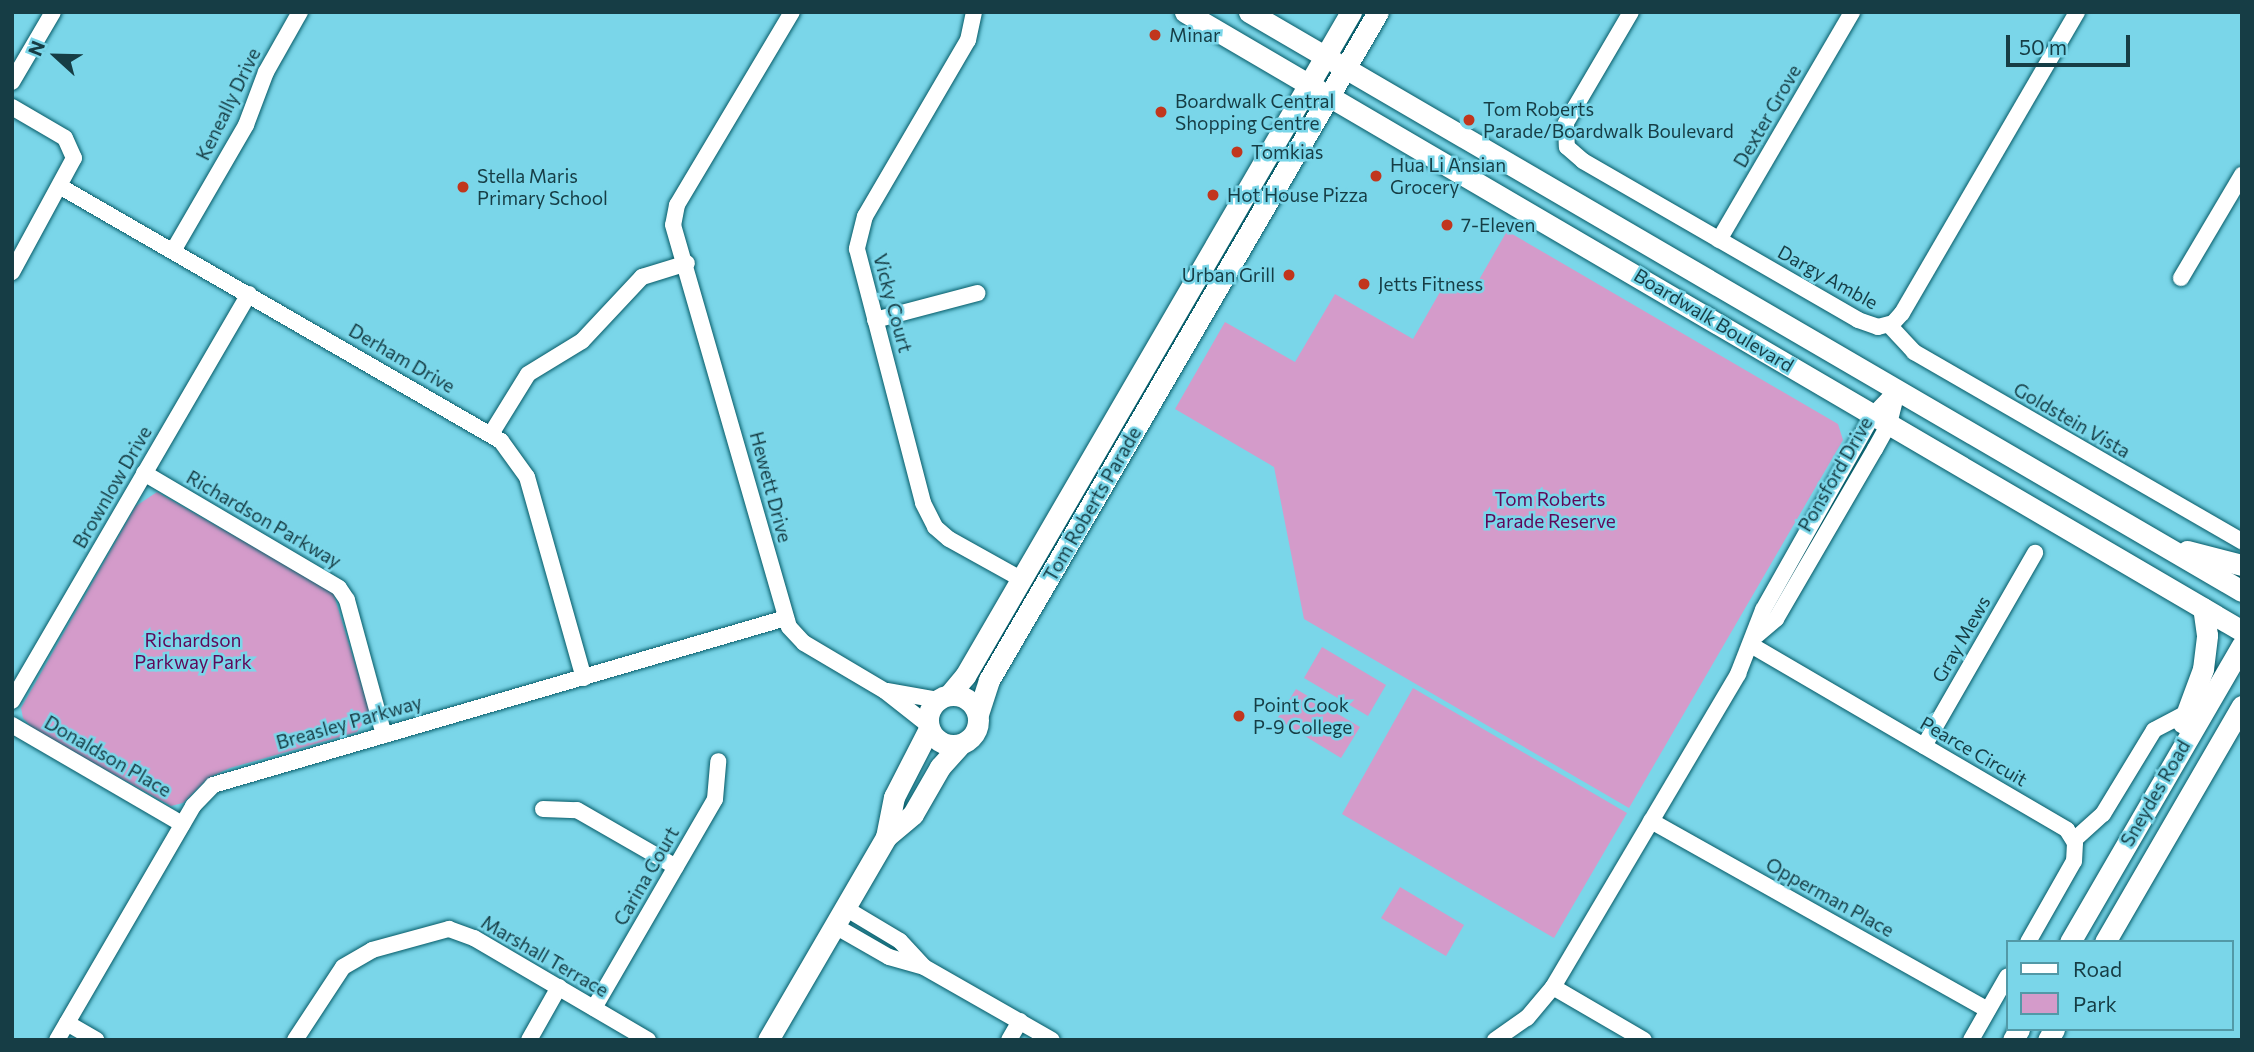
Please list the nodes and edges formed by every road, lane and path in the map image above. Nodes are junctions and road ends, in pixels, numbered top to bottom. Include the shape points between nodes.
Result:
1 (53, 12) edge
2 (300, 12) edge
3 (792, 12) edge
4 (974, 12) edge
5 (1185, 12) edge
6 (1249, 12) edge
7 (1351, 12) edge
8 (1378, 12) edge
9 (1631, 12) edge
10 (1852, 12) edge
11 (2077, 12) edge
12 (1326, 56) junction
13 (1346, 68) junction
14 (12, 82) edge
15 (1309, 85) junction
16 (1330, 96) junction
17 (12, 107) edge
18 (2242, 175) edge
19 (61, 187) junction
20 (1719, 240) junction
21 (1216, 244) junction
22 (173, 251) junction
23 (685, 255) junction
24 (1237, 256) junction
25 (12, 272) edge
26 (2181, 278) dead end
27 (978, 293) dead end
28 (249, 294) junction
29 (1214, 296) junction
30 (1183, 300) junction
31 (875, 320) junction
32 (1889, 325) junction
33 (1898, 389) junction
34 (1881, 419) junction
35 (491, 433) junction
36 (144, 473) junction
37 (2242, 541) edge
38 (2165, 545) junction
39 (2035, 553) dead end
40 (2242, 565) edge
41 (1021, 579) junction
42 (2242, 591) edge
43 (2203, 608) junction
44 (786, 618) junction
45 (2242, 631) edge
46 (1754, 640) junction
47 (2242, 645) edge
48 (584, 678) junction
49 (885, 691) junction
50 (944, 697) junction
51 (12, 701) edge
52 (2242, 706) edge
53 (2198, 708) junction
54 (978, 714) junction
55 (12, 725) edge
56 (929, 727) junction
57 (384, 735) junction
58 (959, 746) junction
59 (1924, 746) junction
60 (718, 761) dead end
61 (543, 809) dead end
62 (1650, 821) junction
63 (182, 824) junction
64 (887, 837) junction
65 (2074, 840) junction
66 (676, 867) junction
67 (2124, 909) junction
68 (840, 917) junction
69 (2029, 940) edge
70 (2073, 940) edge
71 (2074, 940) edge
72 (2106, 940) edge
73 (2006, 979) edge
74 (559, 987) junction
75 (1553, 987) junction
76 (594, 1008) junction
77 (1988, 1010) junction
78 (1020, 1021) junction
79 (66, 1023) junction
80 (57, 1040) edge
81 (96, 1040) edge
82 (295, 1040) edge
83 (528, 1040) edge
84 (648, 1040) edge
85 (768, 1040) edge
86 (1009, 1040) edge
87 (1052, 1040) edge
88 (1495, 1040) edge
89 (1644, 1040) edge
90 (1971, 1040) edge

1 - 14 street
2 - 22 street, Keneally Drive via 266,72 246,125
3 - 23 street, Hewett Drive via 693,184 685,208
4 - 31 street, Vicky Court via 968,40 858,233 857,249
5 - 15 main road, Boardwalk Boulevard
6 - 12 main road, Boardwalk Boulevard
7 - 12 main road, Tom Roberts Parade
8 - 13 main road, Tom Roberts Parade
9 - 20 street, Dargy Amble via 1566,123 1567,147 1583,161
10 - 20 street, Dexter Grove
11 - 32 street, Dargy Amble via 1902,313
12 - 13 main road, Boardwalk Boulevard
12 - 15 main road, Tom Roberts Parade
13 - 16 main road, Tom Roberts Parade
13 - 33 main road, Boardwalk Boulevard
15 - 16 main road, Boardwalk Boulevard
15 - 21 main road, Tom Roberts Parade
16 - 24 main road, Tom Roberts Parade
16 - 34 main road, Boardwalk Boulevard
17 - 19 street via 65,138 74,152
18 - 26 street
19 - 22 street, Derham Drive
19 - 25 street
20 - 32 street, Dargy Amble via 1858,320 1872,326
21 - 24 main road
21 - 30 main road, Tom Roberts Parade
22 - 28 street, Derham Drive
23 - 35 street via 642,277 582,341 536,367 522,381
23 - 44 street, Hewett Drive
24 - 29 main road, Tom Roberts Parade
27 - 31 street
28 - 35 street, Derham Drive
28 - 36 street, Brownlow Drive
29 - 30 main road
29 - 54 main road, Tom Roberts Parade via 989,680
30 - 41 main road, Tom Roberts Parade
31 - 41 street, Vicky Court via 923,503 935,527
32 - 37 street, Goldstein Vista via 1914,352
33 - 34 street, Ponsford Drive
33 - 38 main road, Boardwalk Boulevard
34 - 43 main road, Boardwalk Boulevard
34 - 46 street, Ponsford Drive via 1776,619
35 - 48 street, Derham Drive via 510,449 527,477
36 - 51 street, Brownlow Drive
36 - 57 street, Richardson Parkway via 339,588
38 - 40 main road
38 - 42 main road, Boardwalk Boulevard
39 - 59 street, Gray Mews
41 - 50 main road, Tom Roberts Parade via 965,676
43 - 45 main road, Boardwalk Boulevard
43 - 53 main road via 2204,661
44 - 48 street, Breasley Parkway
44 - 49 street, Hewett Drive via 804,643
46 - 59 street, Pearce Circuit
46 - 62 street, Ponsford Drive
47 - 53 main road
48 - 57 street, Breasley Parkway
49 - 50 street, Hewett Drive
49 - 56 street, Hewett Drive
50 - 54 main road via 964,697
50 - 56 main road via 930,711
52 - 67 main road, Sneydes Road
53 - 65 street via 2154,730 2103,814
53 - 70 main road, Sneydes Road
54 - 58 main road via 973,737
55 - 63 street, Donaldson Place
56 - 58 main road via 938,741
56 - 64 main road via 894,797
57 - 63 street, Breasley Parkway via 224,779 205,791
58 - 64 main road via 940,767 913,814
59 - 65 street, Pearce Circuit via 2064,828
60 - 66 street, Carina Court via 715,799
61 - 66 street via 577,810
62 - 75 street, Ponsford Drive
62 - 77 street, Opperman Place
63 - 79 street, Breasley Parkway
64 - 68 main road
65 - 69 street via 2074,861
66 - 76 street, Carina Court
67 - 71 main road via 2097,917
67 - 72 main road, Sneydes Road
68 - 78 street via 889,957 924,967
68 - 85 main road
73 - 77 street
74 - 76 street, Marshall Terrace
74 - 82 street, Marshall Terrace via 461,931 437,930 372,950 343,967
74 - 83 street
75 - 88 street, Ponsford Drive via 1527,1018
75 - 89 street
76 - 84 street, Marshall Terrace
77 - 90 street
78 - 86 street
78 - 87 street
79 - 80 street, Breasley Parkway
79 - 81 street

